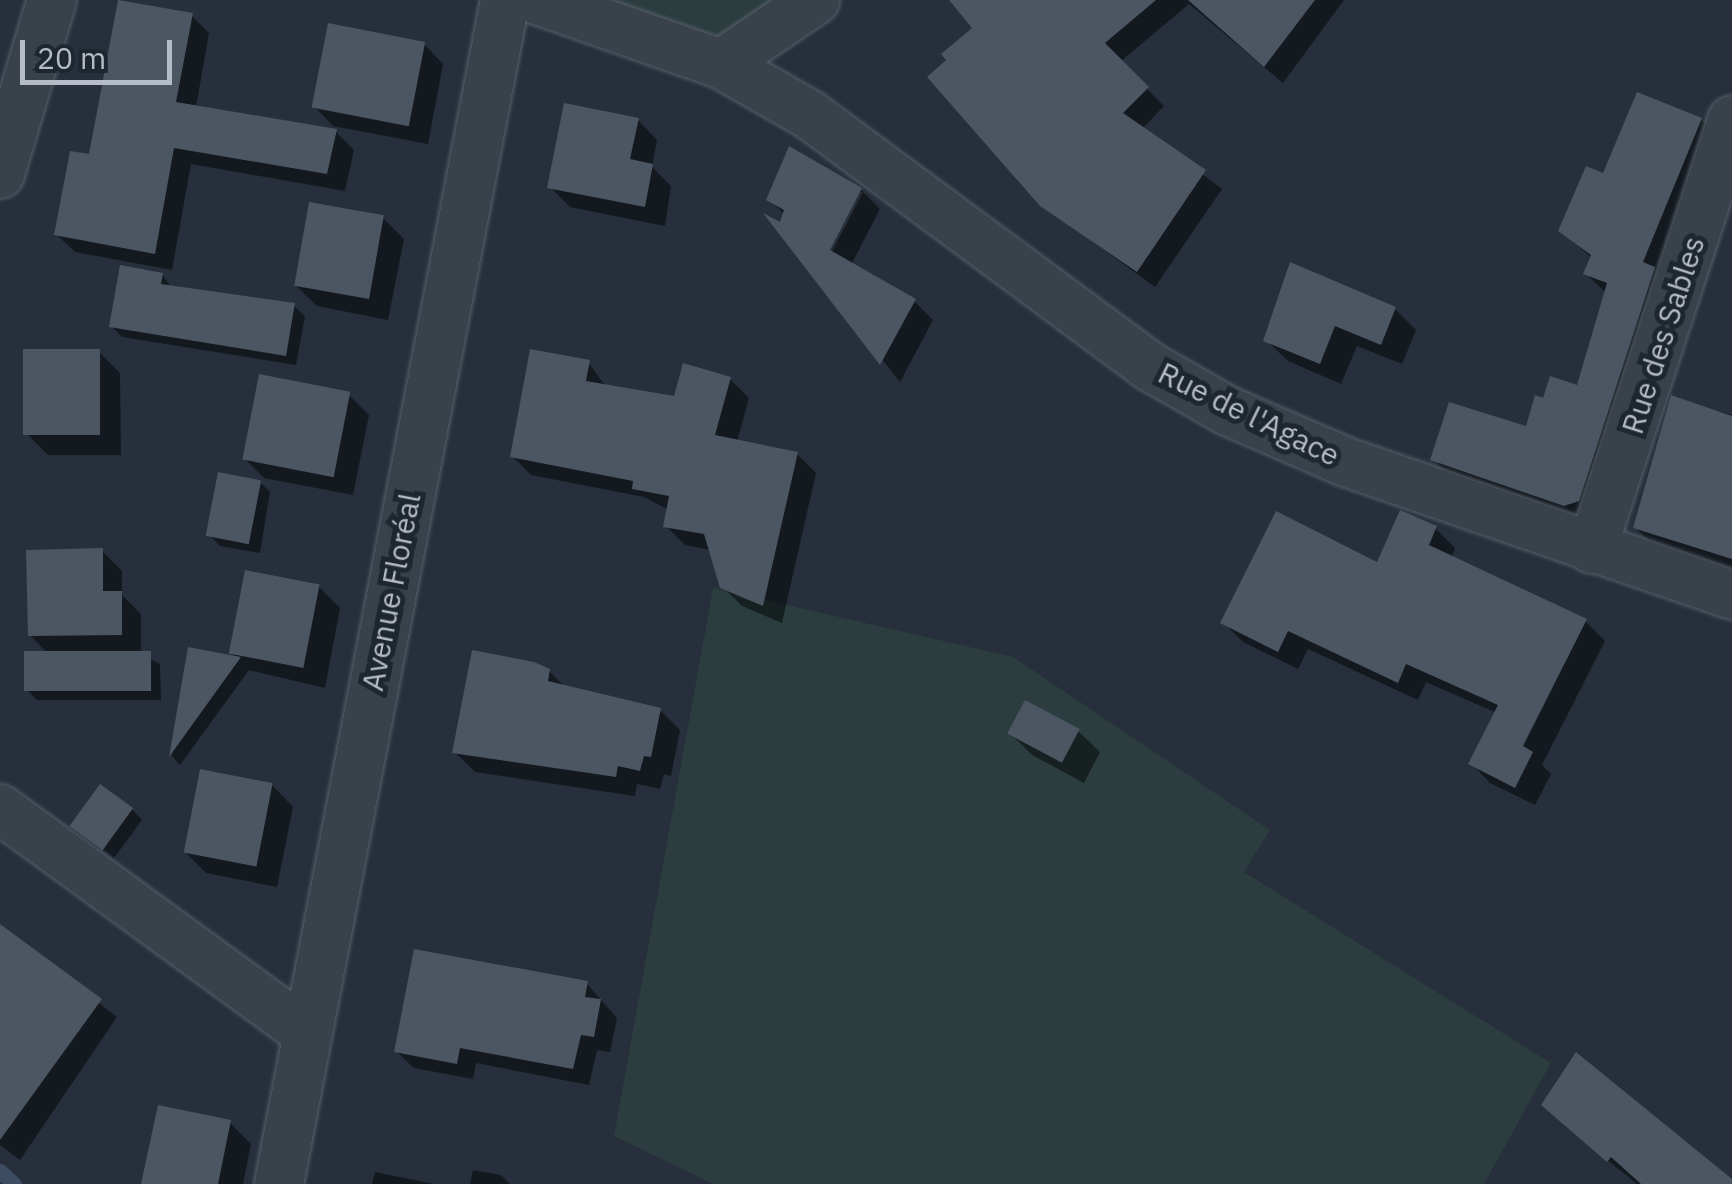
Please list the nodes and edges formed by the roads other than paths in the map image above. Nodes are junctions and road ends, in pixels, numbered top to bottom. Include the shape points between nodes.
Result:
1 (52, 0) edge
2 (505, 0) edge
3 (537, 0) edge
4 (816, 0) edge
5 (721, 64) junction
6 (1732, 120) edge
7 (0, 174) edge
8 (1592, 549) junction
9 (1732, 595) edge
10 (0, 809) edge
11 (306, 1032) junction
12 (279, 1184) edge

1 - 7 street
2 - 11 street, Avenue Floréal
3 - 5 street, Rue de l'Agace
4 - 5 street
5 - 8 street, Rue de l'Agace via 810,115 1133,354 1228,411 1346,462
6 - 8 street, Rue des Sables
8 - 9 street, Rue de l'Agace
10 - 11 street
11 - 12 street, Avenue Floréal

